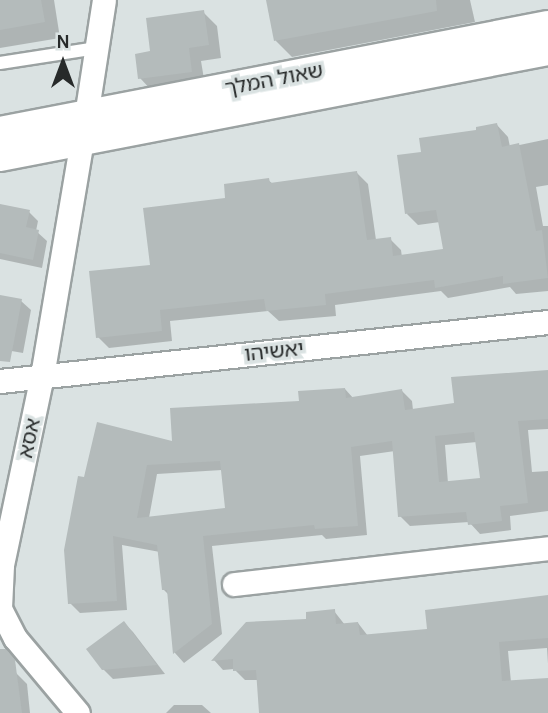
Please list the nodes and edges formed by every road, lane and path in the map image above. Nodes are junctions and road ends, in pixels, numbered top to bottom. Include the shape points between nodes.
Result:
1 (104, 0) edge
2 (548, 26) edge
3 (97, 48) junction
4 (548, 50) edge
5 (0, 63) edge
6 (84, 128) junction
7 (0, 132) edge
8 (0, 156) edge
9 (548, 322) edge
10 (42, 376) junction
11 (0, 381) edge
12 (548, 548) edge
13 (234, 584) dead end
14 (0, 608) edge
15 (78, 713) edge

1 - 3 street, אסא
2 - 6 street, שאול המלך
3 - 5 lane
3 - 6 street, אסא
4 - 6 street, שאול המלך
6 - 7 street, שאול המלך
6 - 8 street, שאול המלך
6 - 10 street, אסא
9 - 10 street, יאשיהו
10 - 11 street, יאשיהו
10 - 14 street, אסא via 2,565
12 - 13 street
14 - 15 street, אסא via 15,638

